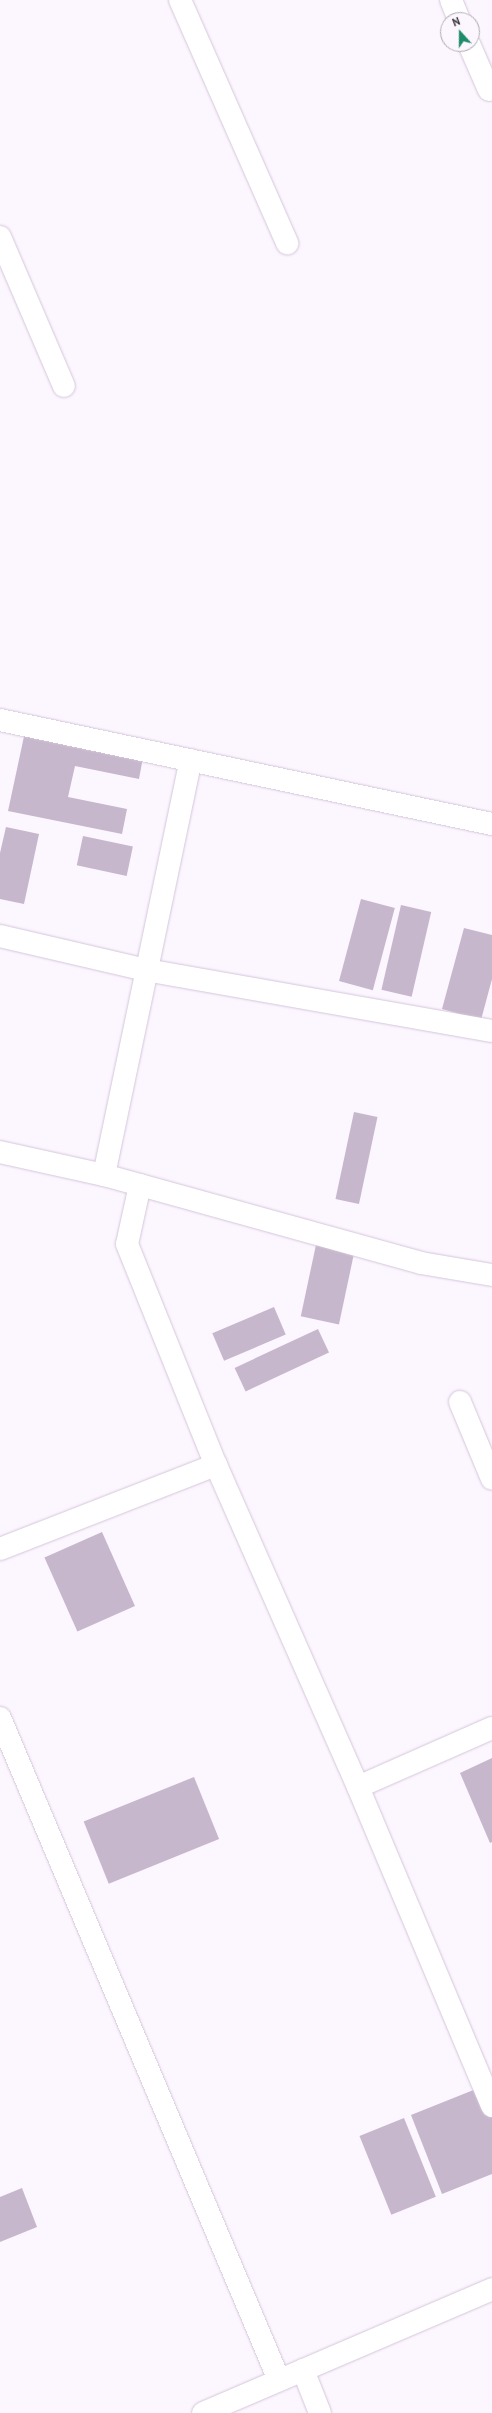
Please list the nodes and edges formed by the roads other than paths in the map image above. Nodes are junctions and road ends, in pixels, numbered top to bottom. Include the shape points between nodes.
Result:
1 (180, 0) edge
2 (451, 0) edge
3 (456, 12) edge
4 (472, 52) edge
5 (489, 90) dead end
6 (0, 237) edge
7 (287, 243) dead end
8 (64, 386) dead end
9 (0, 720) edge
10 (190, 760) junction
11 (492, 824) edge
12 (0, 936) edge
13 (146, 970) junction
14 (492, 1032) edge
15 (0, 1152) edge
16 (104, 1175) junction
17 (140, 1185) junction
18 (492, 1275) edge
19 (460, 1402) dead end
20 (216, 1465) junction
21 (492, 1479) edge
22 (0, 1549) edge
23 (0, 1718) edge
24 (492, 1728) edge
25 (358, 1788) junction
26 (492, 2106) edge
27 (492, 2289) edge
28 (303, 2370) junction
29 (279, 2380) junction
30 (202, 2413) edge
31 (320, 2413) edge

1 - 7 street
2 - 3 street
4 - 5 street
6 - 8 street
9 - 10 street
10 - 11 street
10 - 13 street
12 - 13 street
13 - 14 street
13 - 16 street
15 - 16 street
16 - 17 street
17 - 18 street via 421,1263
17 - 20 street via 127,1244
19 - 21 street
20 - 22 street
20 - 25 street
23 - 29 street
24 - 25 street
25 - 26 street
27 - 28 street
28 - 29 street
28 - 31 street
29 - 30 street

